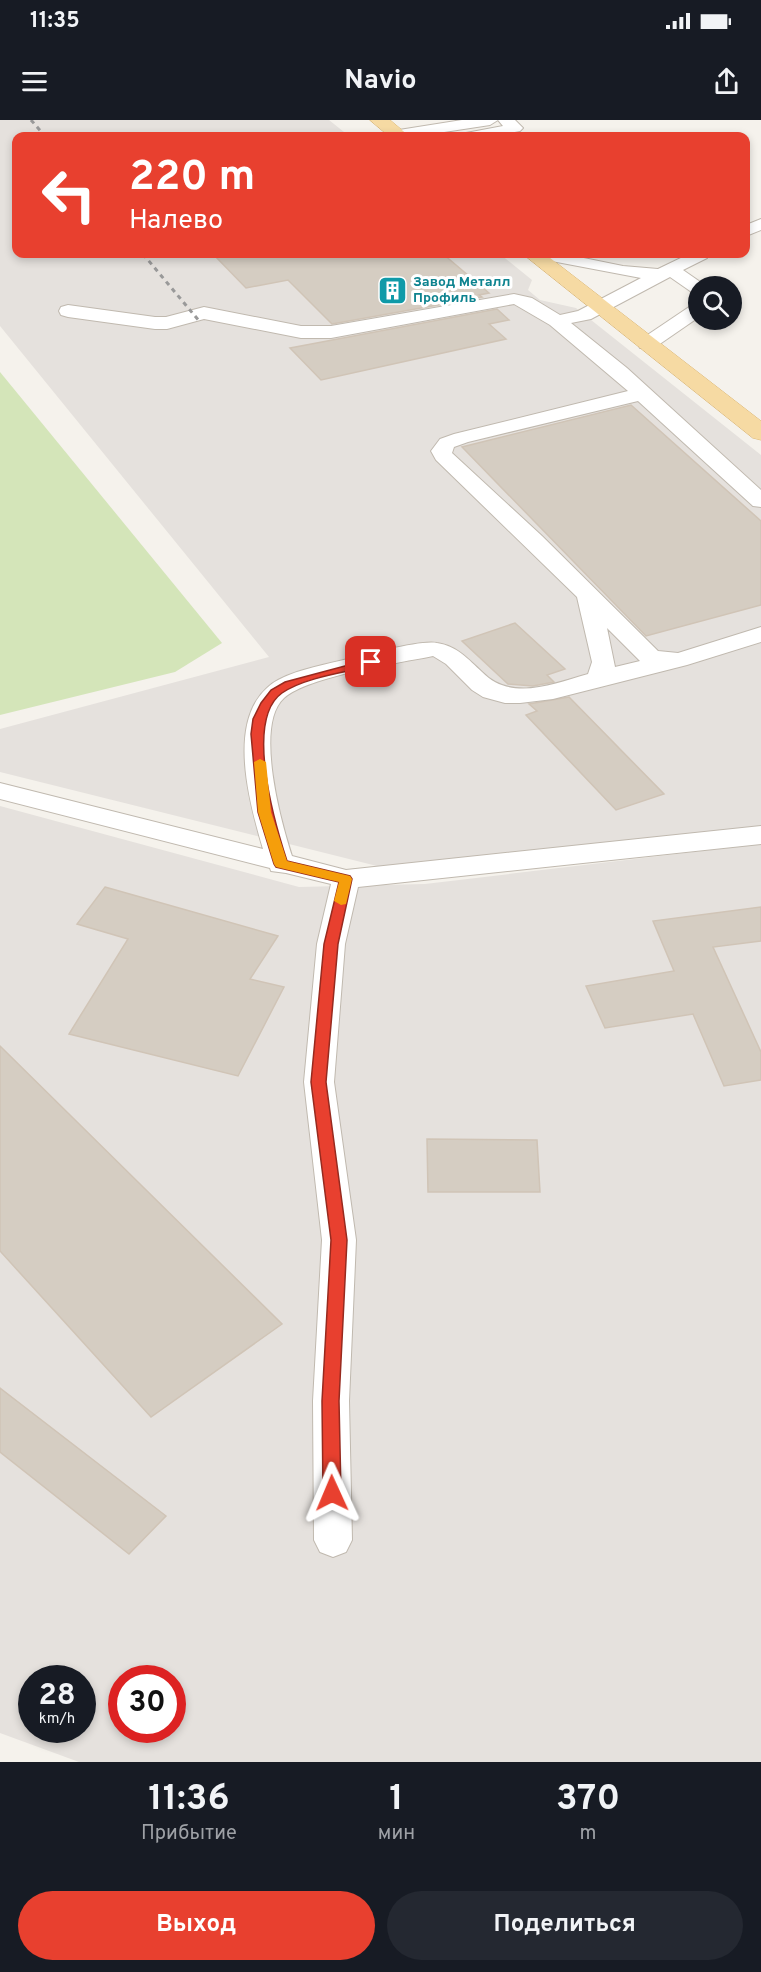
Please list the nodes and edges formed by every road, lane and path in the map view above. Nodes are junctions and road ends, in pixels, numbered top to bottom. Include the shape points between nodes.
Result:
1 (358, 120) edge
2 (379, 120) edge
3 (490, 120) edge
4 (506, 120) edge
5 (374, 132) edge
6 (394, 132) edge
7 (422, 132) edge
8 (494, 132) edge
9 (537, 258) edge
10 (560, 258) edge
11 (693, 258) edge
12 (664, 272) junction
13 (688, 284) edge
14 (600, 306) junction
15 (68, 311) dead end
16 (688, 316) edge
17 (557, 321) junction
18 (647, 344) junction
19 (642, 394) junction
20 (761, 433) edge
21 (761, 501) edge
22 (588, 597) junction
23 (761, 634) edge
24 (672, 661) junction
25 (597, 679) junction
26 (0, 791) edge
27 (761, 835) edge
28 (281, 864) junction
29 (346, 879) junction
30 (333, 1540) dead end

1 - 5 main road
2 - 6 main road
3 - 7 street
4 - 8 street via 515,128
9 - 14 main road
10 - 12 street via 623,271
11 - 12 street
12 - 13 street
12 - 14 street
14 - 17 street via 584,315
14 - 18 main road
15 - 17 street via 155,323 194,314 214,314 301,332 331,332 514,299
16 - 18 street
17 - 19 street
18 - 20 main road
19 - 21 street
19 - 22 street via 461,438 447,443 441,451
22 - 24 street via 644,654
22 - 25 street via 604,662
23 - 24 street
24 - 25 street
25 - 28 street via 524,696 502,697 483,687 452,656 434,649 289,684 267,703 257,734 265,812
26 - 28 street
27 - 29 street
28 - 29 street
29 - 30 street via 331,944 319,1082 339,1240 331,1401

